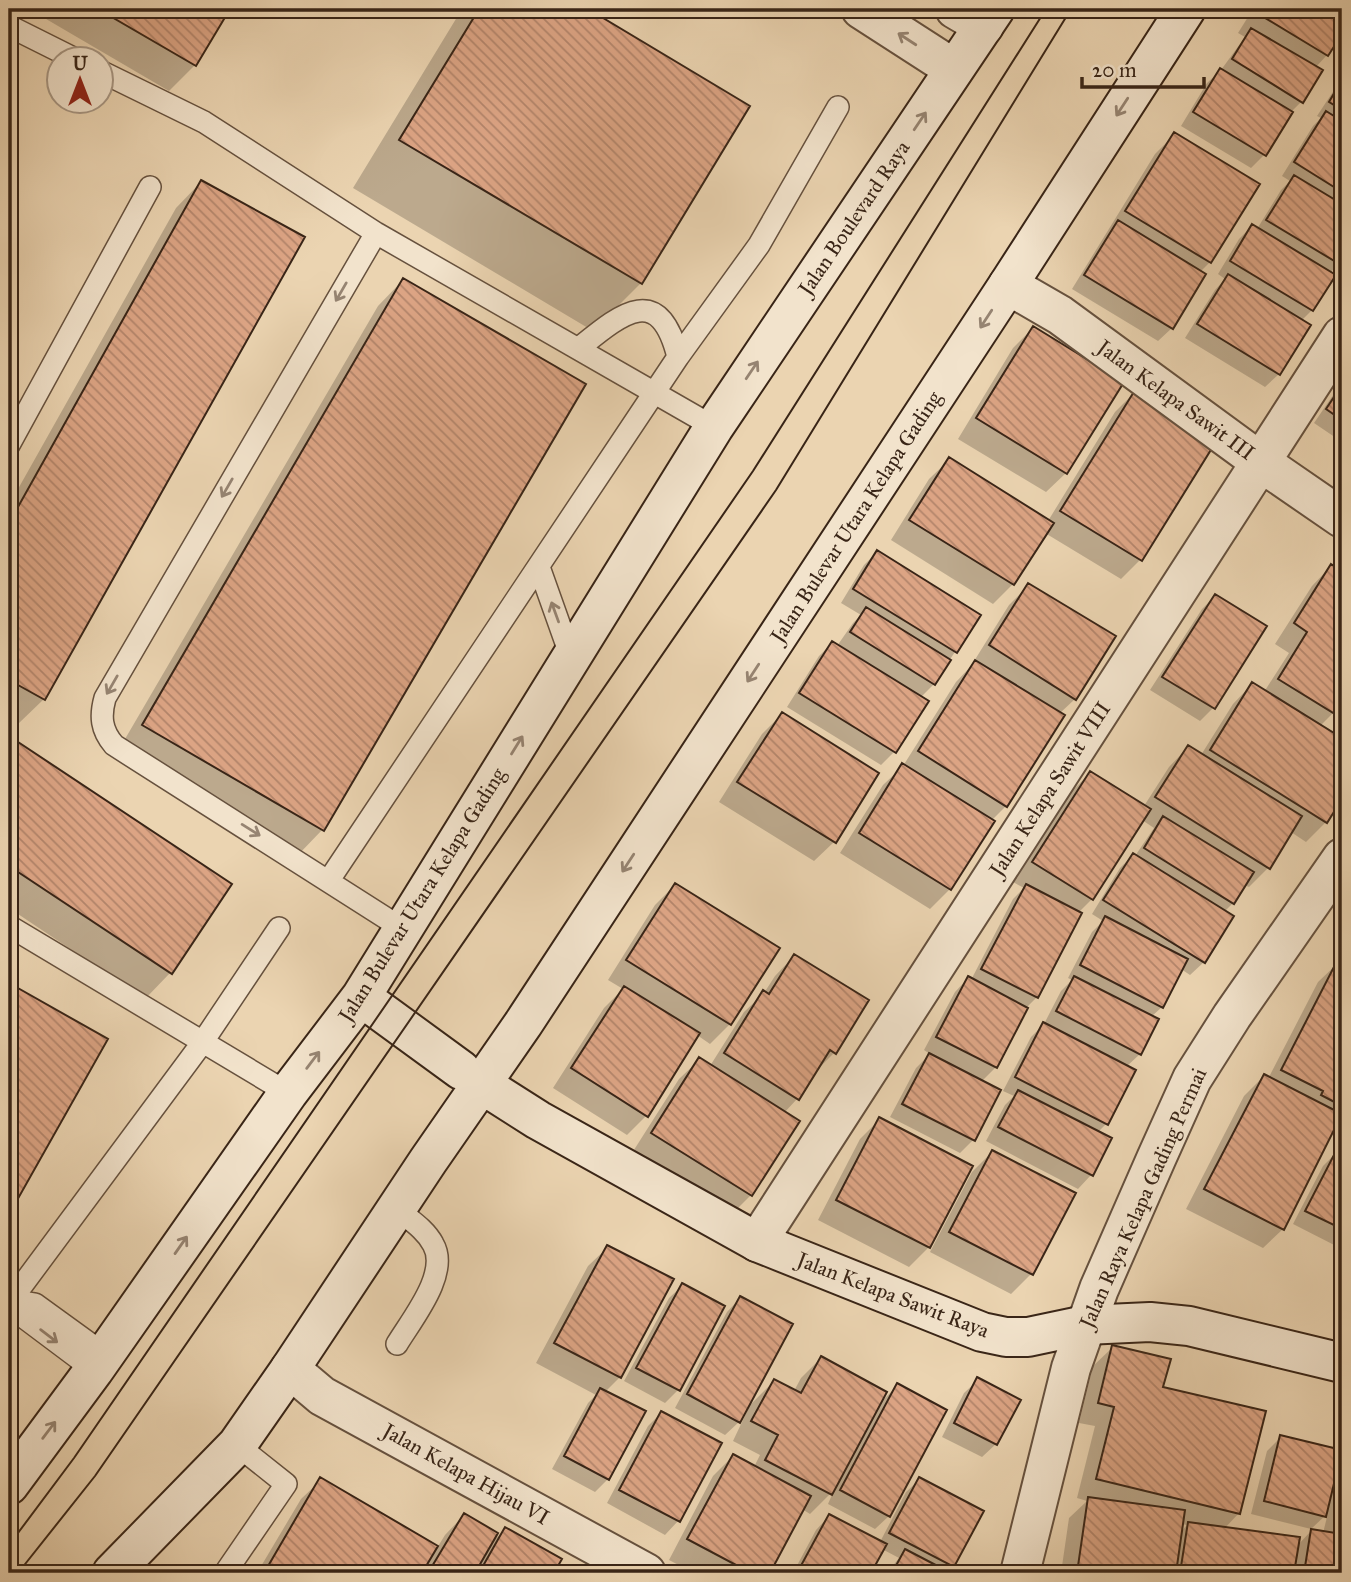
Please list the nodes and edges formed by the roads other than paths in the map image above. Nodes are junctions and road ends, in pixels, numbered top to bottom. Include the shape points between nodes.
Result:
1 (860, 9) edge
2 (1186, 9) edge
3 (978, 15) edge
4 (9, 26) edge
5 (49, 46) edge
6 (954, 69) junction
7 (116, 79) edge
8 (838, 107) dead end
9 (150, 187) dead end
10 (376, 233) junction
11 (1008, 285) junction
12 (1342, 336) edge
13 (579, 348) junction
14 (678, 356) junction
15 (656, 393) junction
16 (714, 427) junction
17 (9, 445) edge
18 (1262, 463) junction
19 (1342, 518) edge
20 (539, 567) junction
21 (571, 657) junction
22 (1342, 858) edge
23 (329, 880) junction
24 (1329, 906) edge
25 (9, 926) edge
26 (279, 928) dead end
27 (404, 929) junction
28 (361, 997) junction
29 (202, 1043) junction
30 (472, 1077) junction
31 (288, 1093) junction
32 (397, 1209) junction
33 (757, 1242) junction
34 (9, 1301) edge
35 (1085, 1325) junction
36 (397, 1344) dead end
37 (99, 1362) junction
38 (1342, 1363) edge
39 (290, 1369) junction
40 (237, 1446) junction
41 (9, 1485) edge
42 (112, 1573) edge
43 (225, 1573) edge
44 (646, 1573) edge
45 (1020, 1573) edge

6 -> 1 main road
2 -> 11 main road, Jalan Bulevar Utara Kelapa Gading
3 - 6 main road, Jalan Boulevard Raya
4 - 5 lane
16 -> 6 main road, Jalan Boulevard Raya
7 - 10 lane via 204,122
8 - 14 lane via 759,245
9 - 17 lane
10 - 13 lane
10 -> 23 lane via 105,698 101,712 106,736 114,745
11 - 18 main road, Jalan Kelapa Sawit III via 1060,315
11 -> 30 main road, Jalan Bulevar Utara Kelapa Gading via 523,1024
12 - 18 main road, Jalan Kelapa Sawit VIII
13 - 14 lane via 615,318 639,310 660,316 672,332
13 - 15 lane
14 - 15 lane
15 - 16 lane
15 - 20 lane
16 - 21 main road, Jalan Bulevar Utara Kelapa Gading
18 - 19 main road, Jalan Kelapa Sawit III
18 - 33 main road, Jalan Kelapa Sawit VIII
21 -> 20 lane
20 - 23 lane
27 -> 21 main road, Jalan Bulevar Utara Kelapa Gading
22 - 24 main road, Jalan Raya Kelapa Gading Permai
23 - 27 lane
24 - 35 main road, Jalan Raya Kelapa Gading Permai via 1232,1016 1192,1079
25 - 29 lane
26 - 29 lane
27 - 28 main road, Jalan Bulevar Utara Kelapa Gading
28 - 30 main road, Jalan Kelapa Sawit Raya
31 -> 28 main road, Jalan Bulevar Utara Kelapa Gading
29 - 31 lane
29 - 34 lane
30 - 32 main road, Jalan Bulevar Utara Kelapa Gading
30 - 33 main road, Jalan Kelapa Sawit Raya via 538,1120
37 -> 31 main road, Jalan Bulevar Utara Kelapa Gading
32 - 36 lane via 435,1246 438,1265 431,1287
32 - 39 main road, Jalan Bulevar Utara Kelapa Gading
33 - 35 main road, Jalan Kelapa Sawit Raya via 982,1332 1028,1336
34 -> 37 lane via 22,1316
35 - 38 main road, Jalan Kelapa Sawit Raya via 1150,1322 1189,1326
35 - 45 main road, Jalan Raya Kelapa Gading Permai
41 -> 37 main road, Jalan Bulevar Utara Kelapa Gading
39 - 40 main road, Jalan Bulevar Utara Kelapa Gading
39 - 44 main road, Jalan Kelapa Hijau VI via 322,1396
40 - 42 main road, Jalan Bulevar Utara Kelapa Gading
40 - 43 lane via 286,1484

